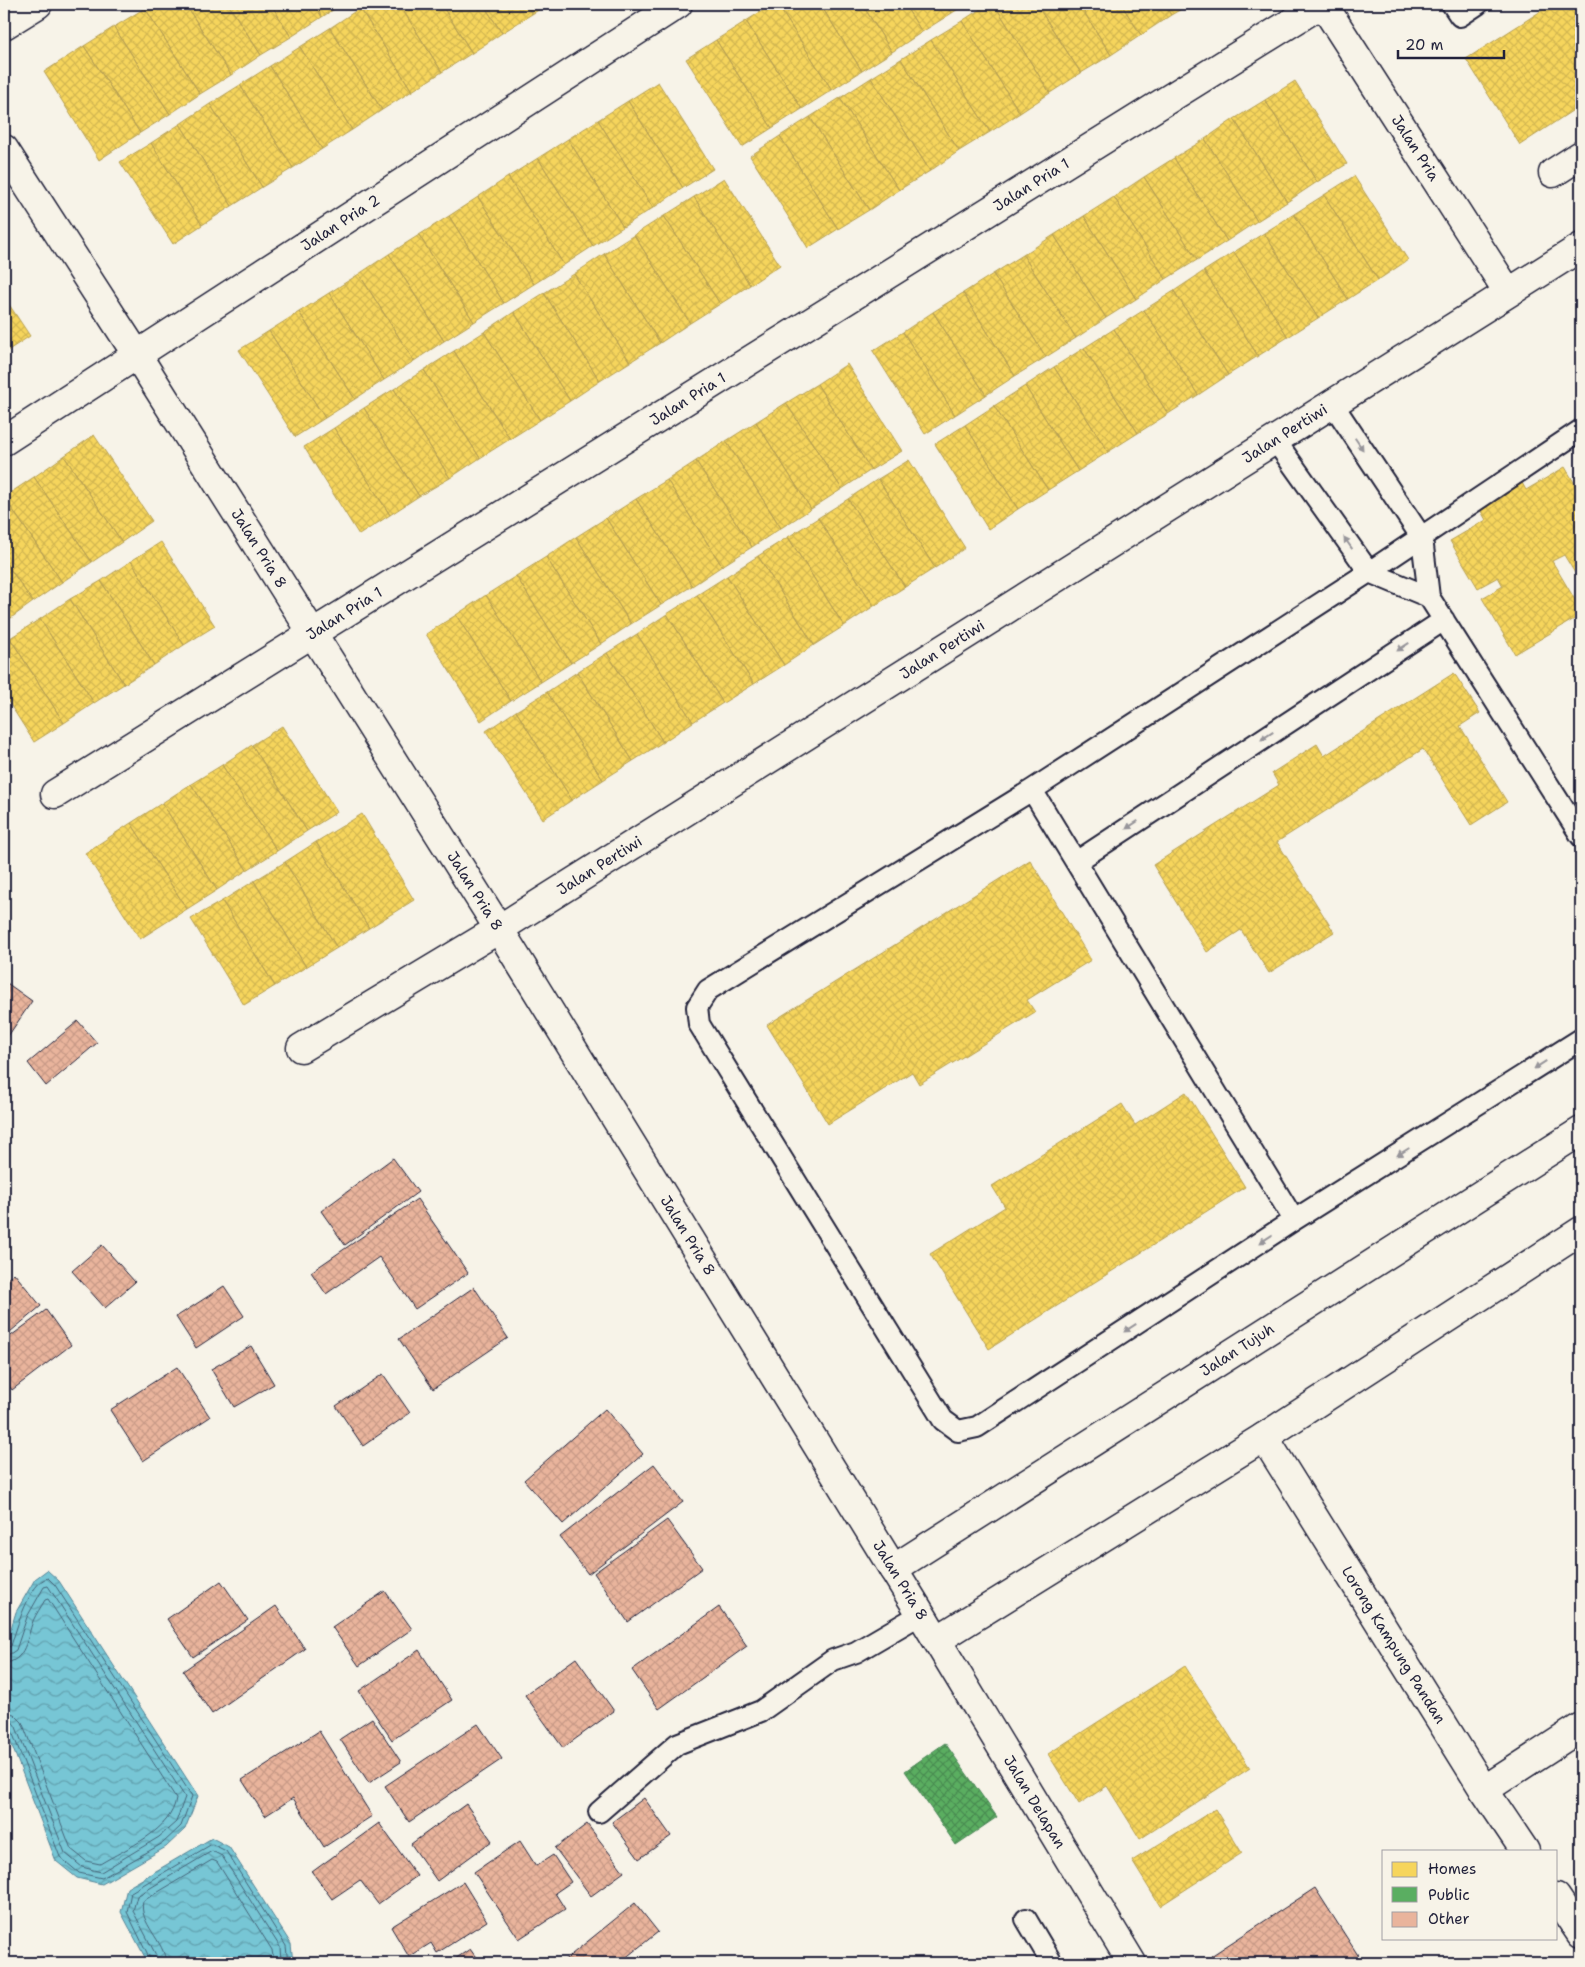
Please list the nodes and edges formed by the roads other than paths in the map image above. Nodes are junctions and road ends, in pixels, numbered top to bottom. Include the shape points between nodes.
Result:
1 (38, 4) edge
2 (678, 4) edge
3 (1322, 4) edge
4 (1452, 4) edge
5 (1478, 4) edge
6 (4, 25) edge
7 (4, 149) edge
8 (1581, 155) edge
9 (1553, 172) dead end
10 (1581, 246) edge
11 (1508, 292) junction
12 (137, 355) junction
13 (1332, 403) junction
14 (1581, 430) edge
15 (1275, 440) junction
16 (4, 441) edge
17 (1422, 538) junction
18 (1369, 572) junction
19 (1429, 597) junction
20 (1444, 620) junction
21 (312, 633) junction
22 (1032, 790) junction
23 (55, 794) dead end
24 (1581, 836) edge
25 (1076, 862) junction
26 (498, 928) junction
27 (1581, 1039) edge
28 (301, 1048) dead end
29 (1581, 1131) edge
30 (1294, 1220) junction
31 (1581, 1231) edge
32 (1264, 1437) junction
33 (893, 1569) junction
34 (921, 1614) junction
35 (936, 1640) junction
36 (1581, 1727) edge
37 (1484, 1790) junction
38 (600, 1812) dead end
39 (1524, 1850) edge
40 (1558, 1899) edge
41 (1026, 1919) dead end
42 (1581, 1934) edge
43 (1052, 1963) edge
44 (1132, 1963) edge

1 - 6 street
2 - 12 street, Jalan Pria 2
3 - 11 street, Jalan Pria
3 - 21 street, Jalan Pria 1
4 - 5 lane via 1460,16
7 - 12 street, Jalan Pria 8
8 - 9 street
10 - 11 street, Jalan Pertiwi
11 - 13 street, Jalan Pertiwi
12 - 16 street, Jalan Pria 2
12 - 21 street, Jalan Pria 8
13 - 15 street, Jalan Pertiwi
13 -> 17 lane
14 - 17 lane
18 -> 15 lane
15 - 26 street, Jalan Pertiwi
17 - 18 lane
17 - 19 lane
18 - 19 lane
18 - 22 lane
19 - 20 lane
20 - 24 lane
20 -> 25 lane
21 - 23 street, Jalan Pria 1
21 - 26 street, Jalan Pria 8
22 - 25 lane
30 -> 22 lane via 978,1427 958,1431 943,1420 699,1024 696,1008 708,990
25 - 30 lane
26 - 28 street, Jalan Pertiwi
26 - 33 street, Jalan Pria 8
27 -> 30 lane
29 - 33 street, Jalan Tujuh
31 - 32 street
32 - 35 street
32 - 37 street, Lorong Kampung Pandan
33 - 34 street, Jalan Pria 8
34 - 35 street, Jalan Pria 8
34 - 38 lane via 856,1652 833,1660 761,1711 677,1744
35 - 44 street, Jalan Delapan
36 - 37 street
37 - 39 street, Lorong Kampung Pandan
40 - 42 street
41 - 43 lane

